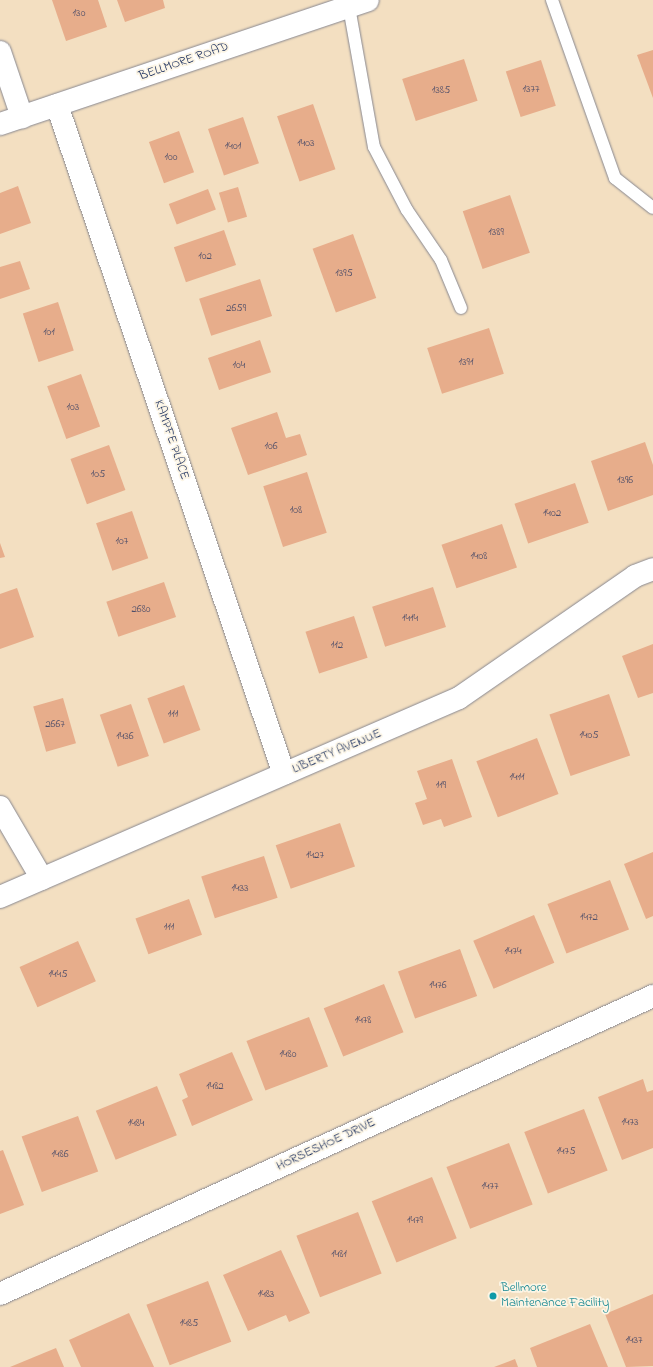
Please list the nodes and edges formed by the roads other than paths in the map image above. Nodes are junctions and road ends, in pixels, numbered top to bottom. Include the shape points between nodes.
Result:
1 (552, 0) edge
2 (354, 2) edge
3 (0, 52) edge
4 (57, 105) junction
5 (22, 117) junction
6 (0, 124) edge
7 (653, 208) edge
8 (460, 308) dead end
9 (653, 569) edge
10 (284, 774) junction
11 (0, 807) edge
12 (42, 879) junction
13 (0, 897) edge
14 (653, 996) edge
15 (0, 1294) edge

1 - 7 lane via 615,178
2 - 4 street, BELLMORE ROAD
2 - 8 lane via 374,147 407,210 441,260
3 - 5 street
4 - 5 street, BELLMORE ROAD
4 - 10 street, KAMPFE PLACE
5 - 6 street, BELLMORE ROAD
9 - 10 street, LIBERTY AVENUE via 634,576 459,698
10 - 12 street, LIBERTY AVENUE
11 - 12 street
12 - 13 street, LIBERTY AVENUE
14 - 15 street, HORSESHOE DRIVE

